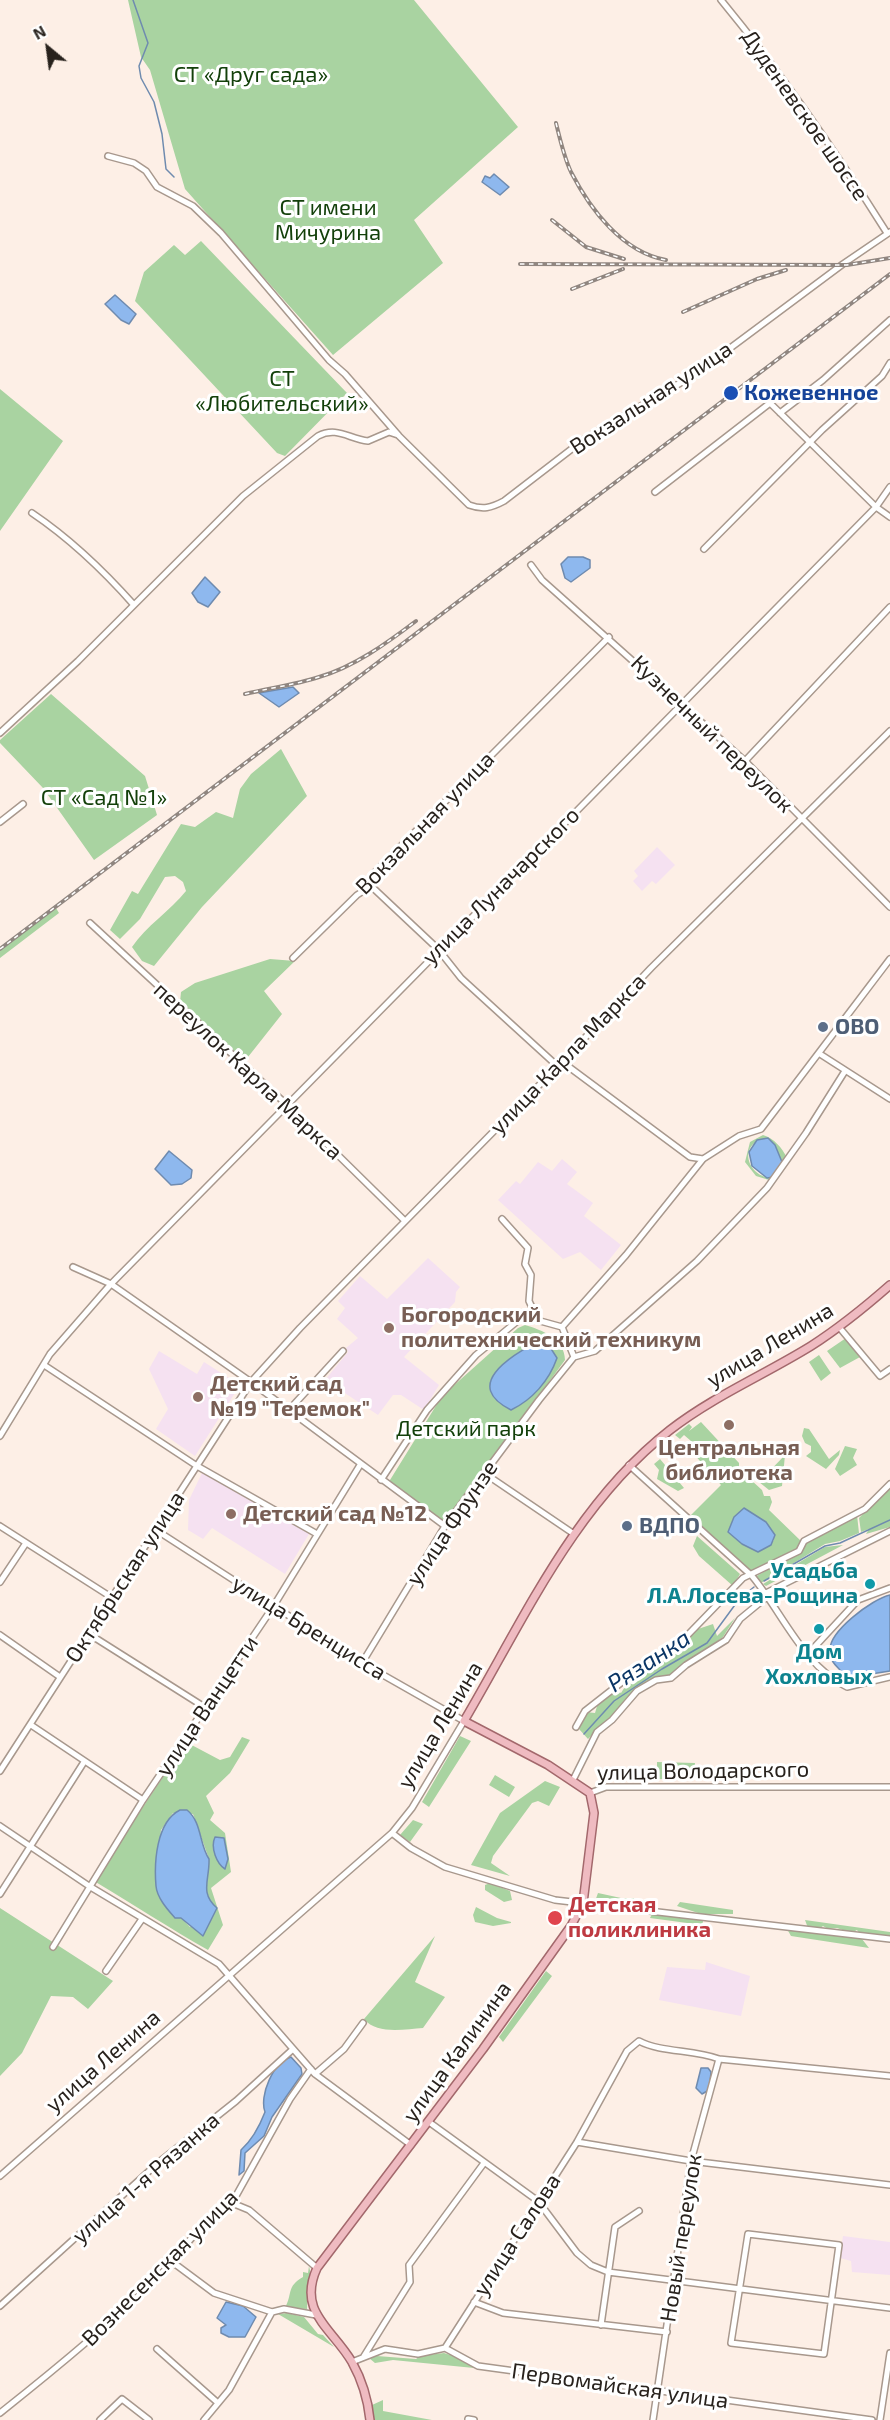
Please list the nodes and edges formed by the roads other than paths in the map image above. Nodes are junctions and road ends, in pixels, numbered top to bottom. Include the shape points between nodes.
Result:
1 (721, 0) edge
2 (108, 156) dead end
3 (888, 233) edge
4 (890, 320) edge
5 (890, 363) edge
6 (780, 413) junction
7 (399, 436) junction
8 (811, 441) junction
9 (890, 487) edge
10 (656, 492) dead end
11 (876, 507) junction
12 (33, 513) dead end
13 (890, 516) edge
14 (704, 549) dead end
15 (531, 565) dead end
16 (134, 605) junction
17 (890, 607) edge
18 (609, 637) junction
19 (681, 704) junction
20 (890, 731) edge
21 (0, 733) edge
22 (745, 761) junction
23 (23, 804) dead end
24 (802, 820) junction
25 (0, 822) edge
26 (371, 886) junction
27 (890, 907) edge
28 (90, 923) dead end
29 (438, 949) junction
30 (293, 958) dead end
31 (890, 959) edge
32 (820, 1054) junction
33 (561, 1063) junction
34 (845, 1071) junction
35 (890, 1099) edge
36 (286, 1104) junction
37 (703, 1159) junction
38 (502, 1219) dead end
39 (405, 1221) junction
40 (73, 1267) dead end
41 (111, 1284) junction
42 (890, 1285) edge
43 (538, 1320) junction
44 (562, 1327) junction
45 (839, 1327) junction
46 (343, 1352) dead end
47 (574, 1357) junction
48 (44, 1365) junction
49 (890, 1369) edge
50 (251, 1382) junction
51 (288, 1411) junction
52 (0, 1436) edge
53 (360, 1465) junction
54 (629, 1465) junction
55 (197, 1466) junction
56 (484, 1473) junction
57 (381, 1480) junction
58 (890, 1484) edge
59 (0, 1526) edge
60 (445, 1526) junction
61 (156, 1530) junction
62 (890, 1530) edge
63 (317, 1534) junction
64 (574, 1534) junction
65 (26, 1543) junction
66 (752, 1576) junction
67 (0, 1582) edge
68 (890, 1588) edge
69 (767, 1594) junction
70 (111, 1597) junction
71 (273, 1607) junction
72 (89, 1634) junction
73 (0, 1635) edge
74 (808, 1654) junction
75 (362, 1663) junction
76 (60, 1677) junction
77 (890, 1677) edge
78 (206, 1708) junction
79 (464, 1721) junction
80 (31, 1725) junction
81 (576, 1727) dead end
82 (84, 1762) junction
83 (0, 1771) edge
84 (573, 1780) junction
85 (890, 1787) edge
86 (590, 1793) junction
87 (144, 1800) junction
88 (0, 1826) edge
89 (392, 1833) junction
90 (31, 1848) junction
91 (89, 1886) junction
92 (0, 1894) edge
93 (583, 1903) junction
94 (142, 1919) junction
95 (890, 1939) edge
96 (53, 1947) dead end
97 (106, 1971) dead end
98 (228, 1974) junction
99 (363, 2023) dead end
100 (292, 2050) junction
101 (719, 2059) junction
102 (311, 2069) junction
103 (315, 2074) junction
104 (890, 2076) edge
105 (429, 2122) junction
106 (577, 2142) junction
107 (411, 2145) junction
108 (691, 2161) junction
109 (484, 2163) junction
110 (0, 2176) edge
111 (890, 2185) edge
112 (538, 2201) junction
113 (232, 2203) junction
114 (639, 2211) dead end
115 (171, 2261) junction
116 (317, 2268) junction
117 (608, 2272) junction
118 (674, 2279) junction
119 (740, 2289) junction
120 (833, 2299) junction
121 (474, 2302) junction
122 (0, 2306) edge
123 (890, 2308) edge
124 (272, 2312) junction
125 (316, 2315) junction
126 (601, 2325) junction
127 (667, 2332) junction
128 (445, 2348) junction
129 (157, 2349) dead end
130 (890, 2353) edge
131 (364, 2356) junction
132 (352, 2362) junction
133 (658, 2392) junction
134 (218, 2403) junction
135 (0, 2413) edge
136 (100, 2420) edge
137 (149, 2420) edge
138 (204, 2420) edge
139 (370, 2420) edge
140 (653, 2420) edge
141 (872, 2420) edge
142 (880, 2420) edge

1 - 3 street, Дуденевское шоссе via 779,71
2 - 7 street via 134,163 158,187 193,206
3 - 7 street, Вокзальная улица via 694,375 586,438 491,508 469,505
4 - 6 street
5 - 8 street via 882,376
6 - 8 street
6 - 10 street via 770,403
7 - 16 street via 389,432 368,441 336,431 318,436 243,496
8 - 11 street
8 - 14 street
9 - 11 street, улица Луначарского
11 - 13 street
11 - 19 street, улица Луначарского
12 - 16 street via 93,560
15 - 18 street, Кузнечный переулок via 542,580
16 - 21 street
17 - 22 street
18 - 19 street, Кузнечный переулок
18 - 26 street, Вокзальная улица via 375,872
19 - 22 street, Кузнечный переулок
19 - 29 street, улица Луначарского
20 - 24 street, улица Карла Маркса
22 - 24 street, Кузнечный переулок
23 - 25 street
24 - 27 street, Кузнечный переулок
24 - 33 street, улица Карла Маркса
26 - 29 street
26 - 30 street, Вокзальная улица
28 - 36 street, переулок Карла Маркса
29 - 33 street via 461,978 553,1062
29 - 36 street, улица Луначарского
31 - 32 street
32 - 34 street
32 - 37 street via 761,1128 739,1136
33 - 37 street via 690,1157
33 - 39 street, улица Карла Маркса
34 - 35 street
34 - 47 street via 806,1133 759,1196 697,1261 595,1351
36 - 39 street, переулок Карла Маркса
36 - 41 street, улица Луначарского
37 - 44 street
38 - 43 street via 528,1248 525,1264 531,1275 529,1301
39 - 50 street, улица Карла Маркса
40 - 41 street
41 - 48 street, улица Луначарского
41 - 50 street
42 - 45 main road, улица Ленина
43 - 44 street
43 - 57 street via 520,1319 452,1380 427,1410
44 - 47 street
45 - 49 street via 880,1376
45 - 54 main road, улица Ленина via 694,1412
46 - 51 street
47 - 56 street, улица Фрунзе
48 - 52 street, улица Луначарского
48 - 55 street
50 - 51 street
50 - 55 street, Октябрьская улица
51 - 53 street
53 - 57 street
53 - 63 street, улица Ванцетти
54 - 64 main road, улица Ленина
54 - 66 street
55 - 61 street, Октябрьская улица
55 - 63 street
56 - 60 street, улица Фрунзе
56 - 64 street
57 - 60 street
58 - 66 street via 866,1509 804,1541 799,1551
59 - 65 street
60 - 75 street, улица Фрунзе
61 - 70 street, Октябрьская улица
61 - 71 street, улица Бренцисса
62 - 69 street
63 - 71 street, улица Ванцетти
64 - 79 main road, улица Ленина
65 - 67 street
65 - 70 street
66 - 69 street
66 - 81 street via 743,1578 657,1662 631,1675 585,1711
68 - 74 street via 858,1600
69 - 74 street
69 - 84 street via 726,1640 672,1678 656,1680 637,1691 597,1732
70 - 72 street, Октябрьская улица
71 - 75 street, улица Бренцисса
71 - 78 street, улица Ванцетти
72 - 76 street, Октябрьская улица
72 - 78 street
73 - 76 street
74 - 77 street via 814,1664 847,1687
75 - 79 street, улица Бренцисса
76 - 80 street, Октябрьская улица
78 - 87 street, улица Ванцетти
79 - 84 main road, улица Володарского
79 - 89 street, улица Ленина via 412,1808
80 - 82 street
80 - 83 street, Октябрьская улица
82 - 87 street
82 - 90 street
84 - 86 main road, улица Володарского
85 - 86 street, улица Володарского via 606,1787
86 - 93 main road, улица Калинина via 594,1814
87 - 91 street, улица Ванцетти
88 - 90 street
89 - 93 street via 445,1867 525,1892
89 - 98 street, улица Ленина
90 - 91 street
90 - 92 street
91 - 94 street
91 - 96 street, улица Ванцетти
93 - 95 street
93 - 105 main road, улица Калинина via 561,1942
94 - 97 street
94 - 98 street via 219,1964
98 - 100 street
98 - 110 street, улица Ленина
99 - 103 street via 344,2049
100 - 102 street
100 - 122 street, улица 1-я Рязанка via 158,2163
101 - 104 street
101 - 106 street, улица Салова via 702,2052 639,2041 627,2051
101 - 108 street, Новый переулок
102 - 103 street
102 - 113 street, Вознесенская улица
103 - 107 street
105 - 107 main road, улица Калинина
105 - 109 street
106 - 108 street
106 - 112 street, улица Салова
107 - 116 main road, улица Калинина
108 - 111 street
108 - 118 street, Новый переулок
109 - 112 street
109 - 131 street via 409,2265 410,2282
112 - 117 street via 577,2253
112 - 121 street, улица Салова
113 - 115 street, Вознесенская улица via 215,2212
113 - 116 street via 249,2210
114 - 117 street via 615,2227
115 - 124 street via 214,2293
115 - 135 street, Вознесенская улица via 76,2352
116 - 125 main road, улица Калинина via 309,2291
117 - 118 street
117 - 126 street
118 - 119 street
118 - 127 street, Новый переулок
119 - 120 street
119 - 120 street via 748,2234 839,2245
119 - 120 street via 731,2343 824,2354
120 - 123 street
121 - 126 street via 503,2313
121 - 128 street, улица Салова
124 - 125 street via 284,2309
124 - 134 street via 250,2356
125 - 132 main road, улица Калинина
126 - 127 street
127 - 133 street, Новый переулок
128 - 131 street via 418,2354 385,2349
128 - 133 street, Первомайская улица via 478,2366
129 - 134 street
130 - 142 street
131 - 132 street
132 - 139 main road, улица Калинина via 364,2388
133 - 140 street, Новый переулок
133 - 141 street, Первомайская улица
134 - 138 street
136 - 137 street via 122,2398

